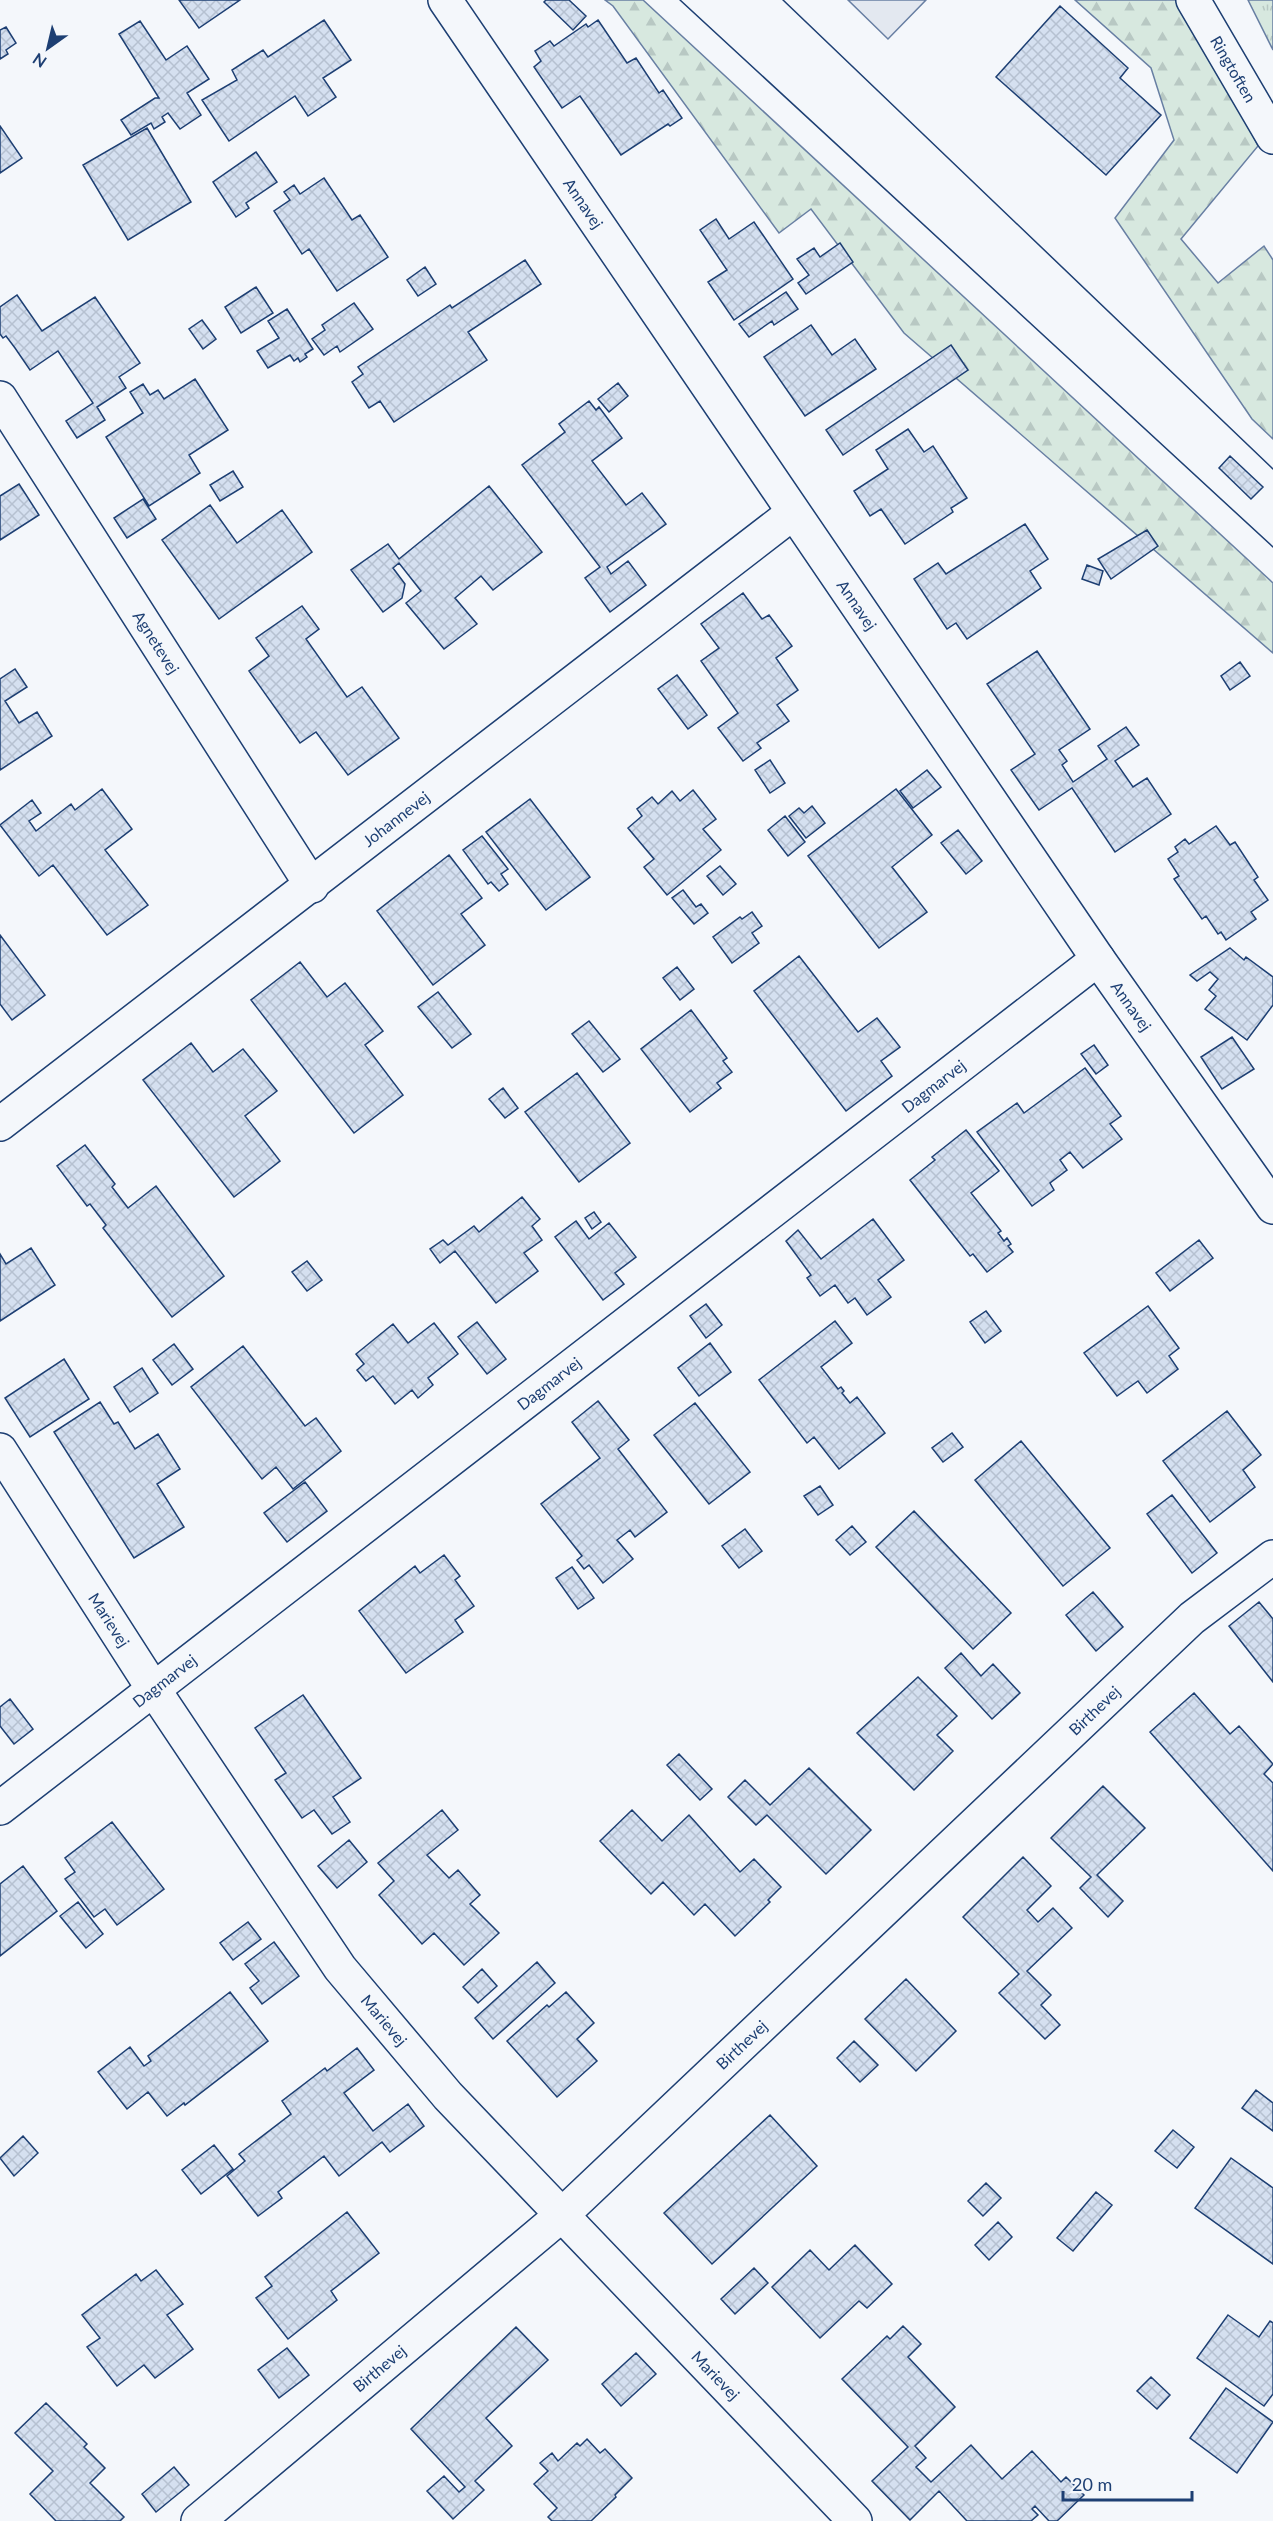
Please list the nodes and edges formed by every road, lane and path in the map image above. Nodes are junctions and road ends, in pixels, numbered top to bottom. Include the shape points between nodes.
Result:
1 (445, 0) edge
2 (1193, 0) edge
3 (1273, 137) edge
4 (0, 398) edge
5 (793, 513) junction
6 (312, 886) junction
7 (1098, 959) junction
8 (0, 1125) edge
9 (1273, 1207) edge
10 (0, 1450) edge
11 (1273, 1557) edge
12 (154, 1690) junction
13 (0, 1808) edge
14 (563, 2214) junction
15 (198, 2521) edge
16 (855, 2521) edge

1 - 5 street, Annavej
2 - 3 street, Ringtoften
4 - 6 street, Agnetevej
5 - 6 street, Johannevej
5 - 7 street, Annavej
6 - 8 street, Johannevej
7 - 9 street, Annavej
7 - 12 street, Dagmarvej
10 - 12 street, Marievej
11 - 14 street, Birthevej via 1192,1618
12 - 13 street, Dagmarvej
12 - 14 street, Marievej via 340,1968 448,2096
14 - 15 street, Birthevej
14 - 16 street, Marievej

